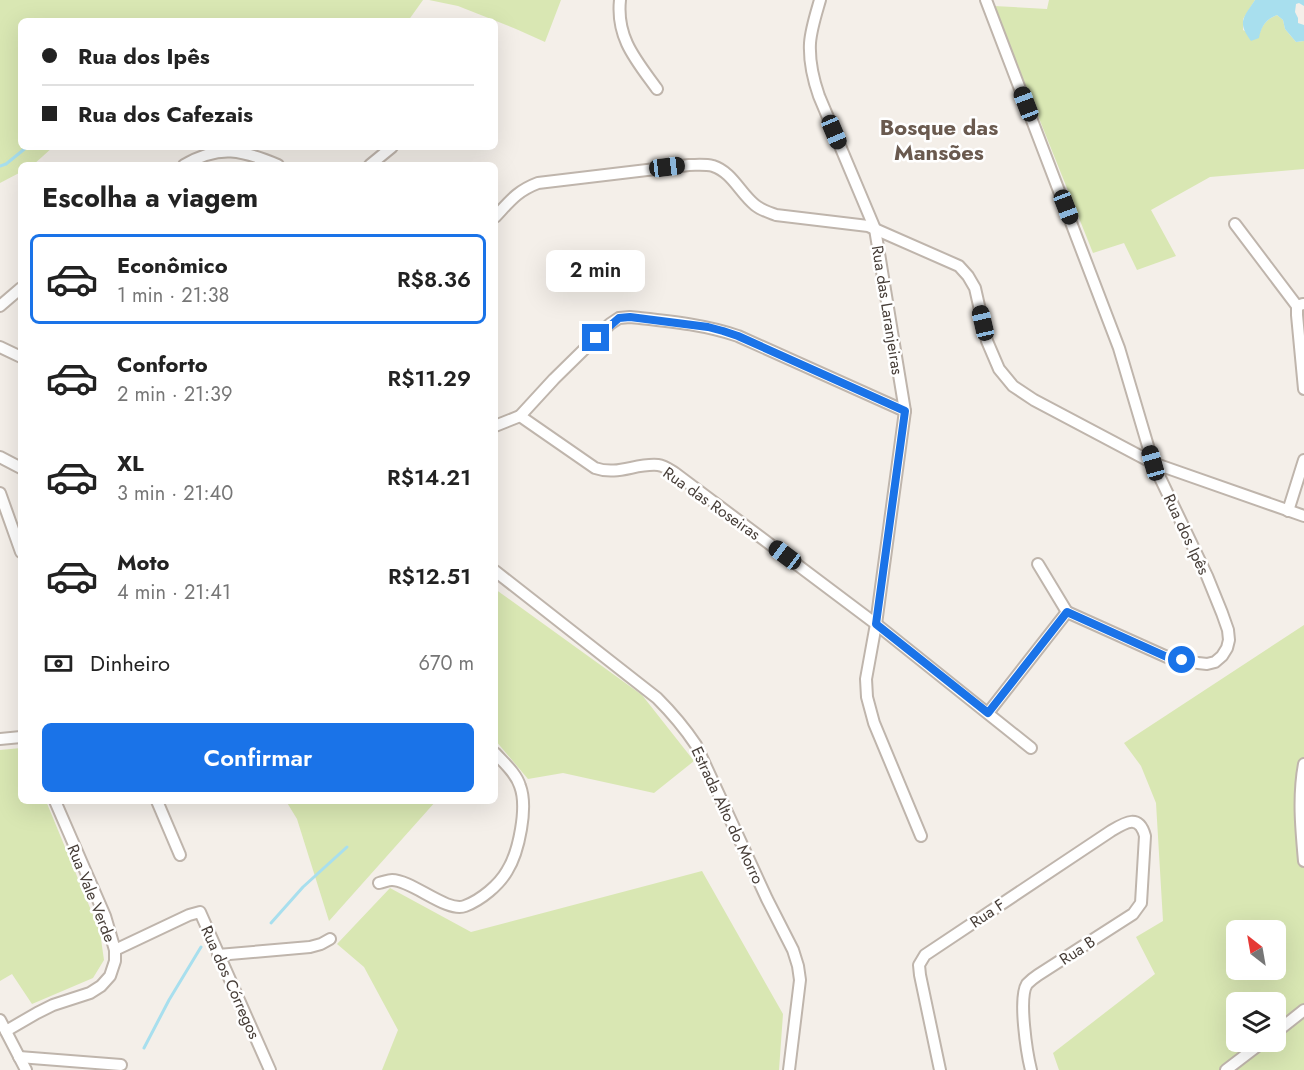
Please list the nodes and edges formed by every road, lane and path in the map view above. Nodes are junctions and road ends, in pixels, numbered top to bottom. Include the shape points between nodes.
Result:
1 (620, 0) edge
2 (820, 0) edge
3 (986, 0) edge
4 (657, 89) dead end
5 (388, 150) edge
6 (190, 162) edge
7 (270, 162) edge
8 (374, 162) edge
9 (498, 214) edge
10 (1236, 224) dead end
11 (875, 229) junction
12 (18, 291) edge
13 (1301, 305) edge
14 (0, 306) edge
15 (0, 347) edge
16 (18, 356) edge
17 (1304, 389) edge
18 (905, 411) junction
19 (520, 416) junction
20 (498, 425) edge
21 (0, 458) edge
22 (1304, 460) edge
23 (1153, 463) junction
24 (18, 467) edge
25 (0, 493) edge
26 (1288, 511) junction
27 (1304, 516) edge
28 (18, 544) edge
29 (1038, 564) dead end
30 (498, 573) edge
31 (1067, 612) junction
32 (876, 624) junction
33 (988, 713) junction
34 (18, 737) edge
35 (0, 739) edge
36 (1031, 748) dead end
37 (498, 757) edge
38 (1304, 764) edge
39 (56, 804) edge
40 (158, 804) edge
41 (921, 836) dead end
42 (1145, 836) joint
43 (180, 855) dead end
44 (1304, 861) edge
45 (379, 883) dead end
46 (330, 939) dead end
47 (115, 950) junction
48 (218, 955) junction
49 (1304, 1010) edge
50 (0, 1020) edge
51 (1286, 1024) edge
52 (6, 1031) junction
53 (1250, 1052) edge
54 (19, 1058) junction
55 (121, 1065) dead end
56 (26, 1070) edge
57 (270, 1070) edge
58 (789, 1070) edge
59 (940, 1070) edge
60 (1031, 1070) edge
61 (1226, 1070) edge

1 - 4 street via 622,35
2 - 11 street, Rua das Laranjeiras via 810,41 812,75
3 - 23 street, Rua dos Ipês via 1119,348
5 - 8 street
6 - 7 street via 211,152 231,152 248,153
9 - 11 street via 515,195 538,183 703,164 722,170 763,211
10 - 13 street
11 - 18 street, Rua das Laranjeiras
11 - 23 street via 947,260 968,276 975,288 987,341 999,369 1013,386
12 - 14 street
13 - 17 street via 1298,325
15 - 16 street
18 - 19 street via 730,333 630,317 610,324
18 - 32 street, Rua das Laranjeiras
19 - 20 street
19 - 32 street, Rua das Roseiras via 604,471 666,467
21 - 24 street
22 - 26 street
23 - 26 street
23 - 31 street, Rua dos Ipês via 1207,576 1222,614 1229,640 1227,648 1215,662 1207,664 1167,657
25 - 28 street
26 - 27 street
29 - 31 street
30 - 58 street, Estrada Alto do Morro via 657,698 696,745 798,966 800,980
31 - 33 street
32 - 33 street, Rua das Roseiras
32 - 41 street, Rua das Laranjeiras via 866,679 867,697
33 - 36 street, Rua das Roseiras
34 - 35 street
37 - 45 street via 517,780 523,800 523,819 513,856 498,883 463,907 400,881
38 - 44 street via 1300,821
39 - 47 street, Rua Vale Verde via 105,916
40 - 43 street
42 - 59 street, Rua F via 1137,822 1126,822 925,955 920,975
42 - 60 street, Rua B via 1140,903 1133,914 1027,984 1023,1004
46 - 48 street via 310,947
47 - 48 street, Rua dos Córregos via 200,912
47 - 52 street, Rua Vale Verde via 112,970 101,986 53,1005
48 - 57 street, Rua dos Córregos
49 - 51 street
50 - 52 street
52 - 54 street
53 - 61 street
54 - 55 street
54 - 56 street

